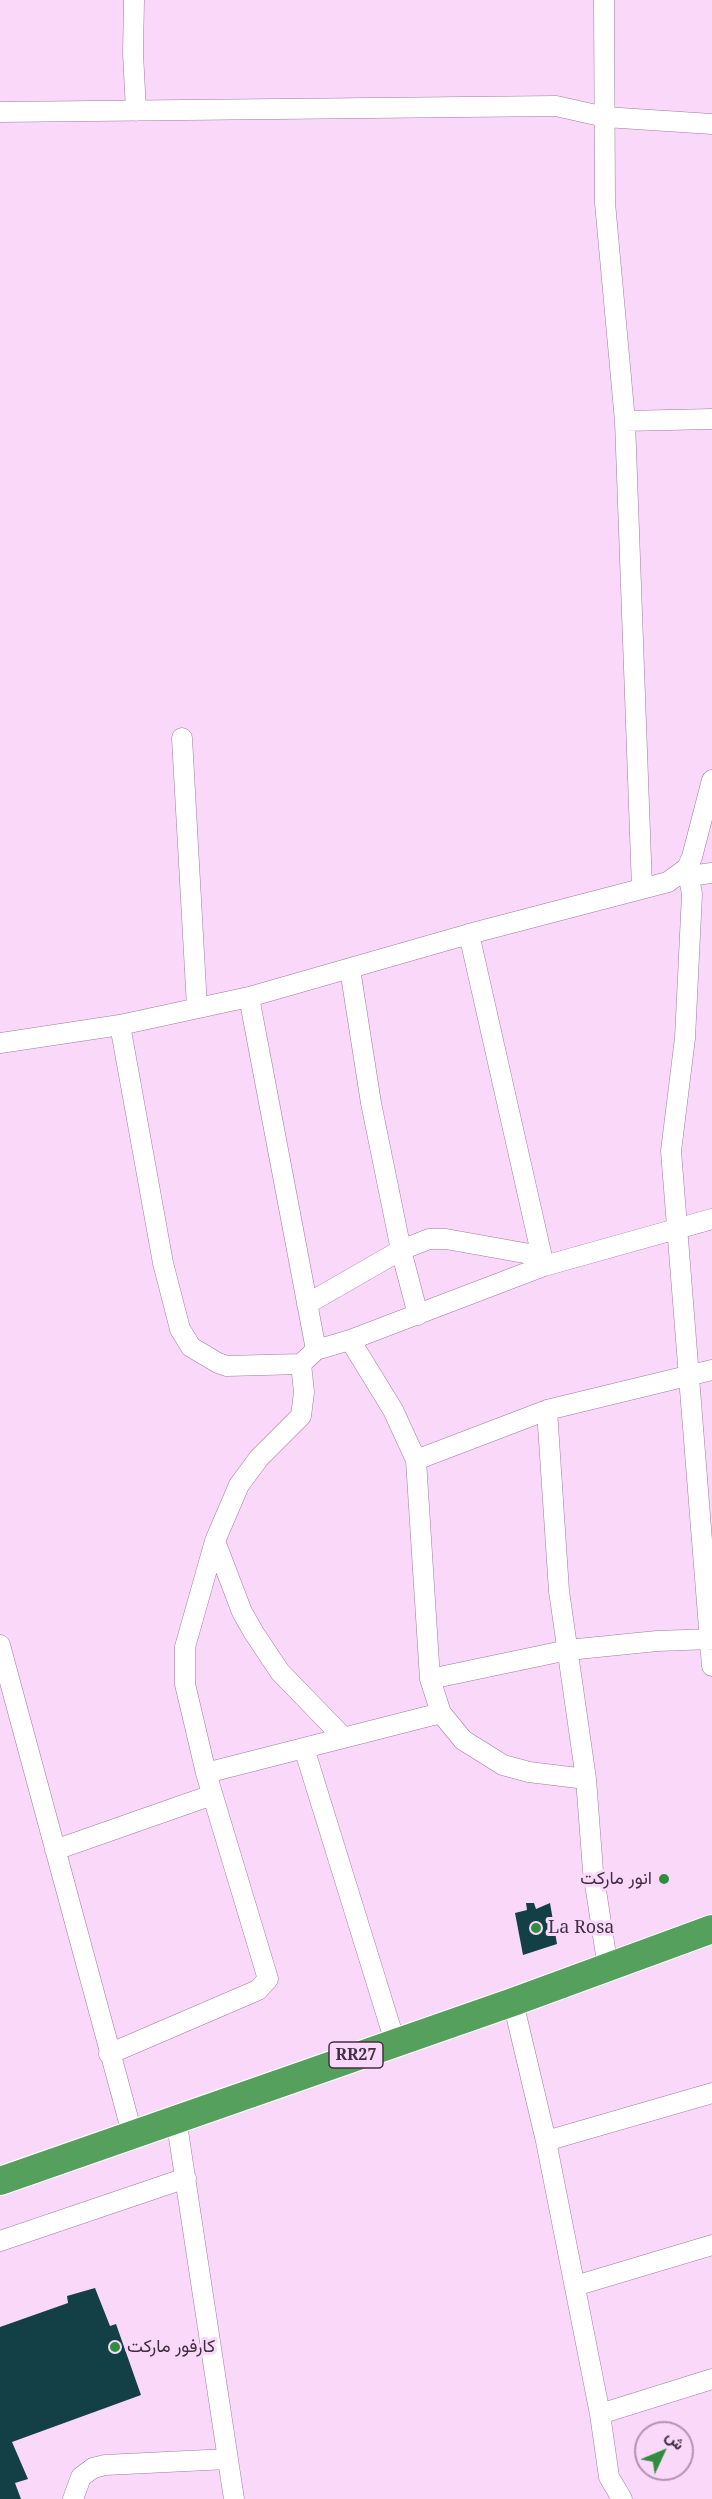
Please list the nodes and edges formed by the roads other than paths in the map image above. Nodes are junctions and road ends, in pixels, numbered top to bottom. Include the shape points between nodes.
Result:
1 (134, 0) edge
2 (604, 0) edge
3 (136, 111) junction
4 (0, 112) edge
5 (605, 117) junction
6 (712, 124) edge
7 (712, 420) edge
8 (625, 421) junction
9 (182, 738) dead end
10 (712, 780) edge
11 (688, 872) junction
12 (712, 873) edge
13 (642, 888) junction
14 (469, 934) junction
15 (350, 969) junction
16 (249, 997) junction
17 (197, 1007) junction
18 (120, 1025) junction
19 (0, 1043) edge
20 (712, 1219) edge
21 (675, 1230) junction
22 (401, 1250) junction
23 (542, 1261) junction
24 (307, 1304) junction
25 (418, 1315) junction
26 (350, 1340) junction
27 (316, 1350) junction
28 (301, 1364) junction
29 (712, 1370) edge
30 (688, 1375) junction
31 (547, 1410) junction
32 (416, 1460) junction
33 (215, 1541) junction
34 (711, 1639) edge
35 (0, 1645) edge
36 (568, 1650) junction
37 (712, 1666) edge
38 (430, 1678) junction
39 (441, 1713) junction
40 (344, 1738) junction
41 (304, 1748) junction
42 (206, 1773) junction
43 (586, 1779) junction
44 (212, 1795) junction
45 (55, 1850) junction
46 (711, 1933) edge
47 (608, 1968) junction
48 (513, 2002) junction
49 (395, 2042) junction
50 (109, 2054) junction
51 (712, 2093) edge
52 (176, 2118) junction
53 (132, 2133) junction
54 (546, 2141) junction
55 (186, 2178) junction
56 (0, 2181) edge
57 (0, 2241) edge
58 (712, 2245) edge
59 (575, 2286) junction
60 (712, 2379) edge
61 (600, 2414) junction
62 (228, 2458) junction
63 (73, 2499) edge
64 (234, 2499) edge
65 (621, 2499) edge

1 - 3 street
2 - 5 street
3 - 4 street
3 - 5 street via 556,106
5 - 6 street
5 - 8 street via 605,203
7 - 8 street
8 - 13 street
9 - 17 street
10 - 11 street
11 - 12 street
11 - 13 street
11 - 21 street via 692,894 685,1038 670,1150
13 - 14 street
14 - 15 street
14 - 23 street
15 - 16 street
15 - 22 street via 371,1103
16 - 17 street
16 - 24 street
17 - 18 street
18 - 19 street
18 - 28 street via 163,1263 180,1329 191,1347 227,1366
20 - 21 street
21 - 23 street
21 - 30 street
22 - 23 street via 437,1238
22 - 24 street
22 - 25 street
23 - 25 street
24 - 27 street
25 - 26 street
26 - 27 street
26 - 32 street via 393,1410
27 - 28 street
28 - 33 street via 301,1416 259,1458 239,1485
29 - 30 street
30 - 31 street
30 - 34 street
31 - 32 street
31 - 36 street via 559,1591
32 - 38 street
33 - 40 street via 254,1633 280,1672
33 - 42 street via 184,1662 185,1684
34 - 36 street
34 - 37 street
35 - 45 street
36 - 38 street
36 - 43 street
38 - 39 street
39 - 40 street
39 - 43 street via 463,1740 503,1765
40 - 41 street
41 - 42 street
41 - 49 street
42 - 44 street
43 - 47 street via 593,1871
44 - 45 street
44 - 50 street via 268,1979 258,1990
45 - 50 street
46 - 47 highway, RR27
47 - 48 highway, RR27
48 - 49 highway, RR27
48 - 54 street
49 - 52 highway, RR27
50 - 53 street
51 - 54 street
52 - 53 highway, RR27
52 - 55 street
53 - 56 highway, RR27
54 - 59 street
55 - 57 street
55 - 62 street
58 - 59 street
59 - 61 street
60 - 61 street
61 - 65 street via 609,2477
62 - 63 street via 93,2468 81,2477
62 - 64 street

